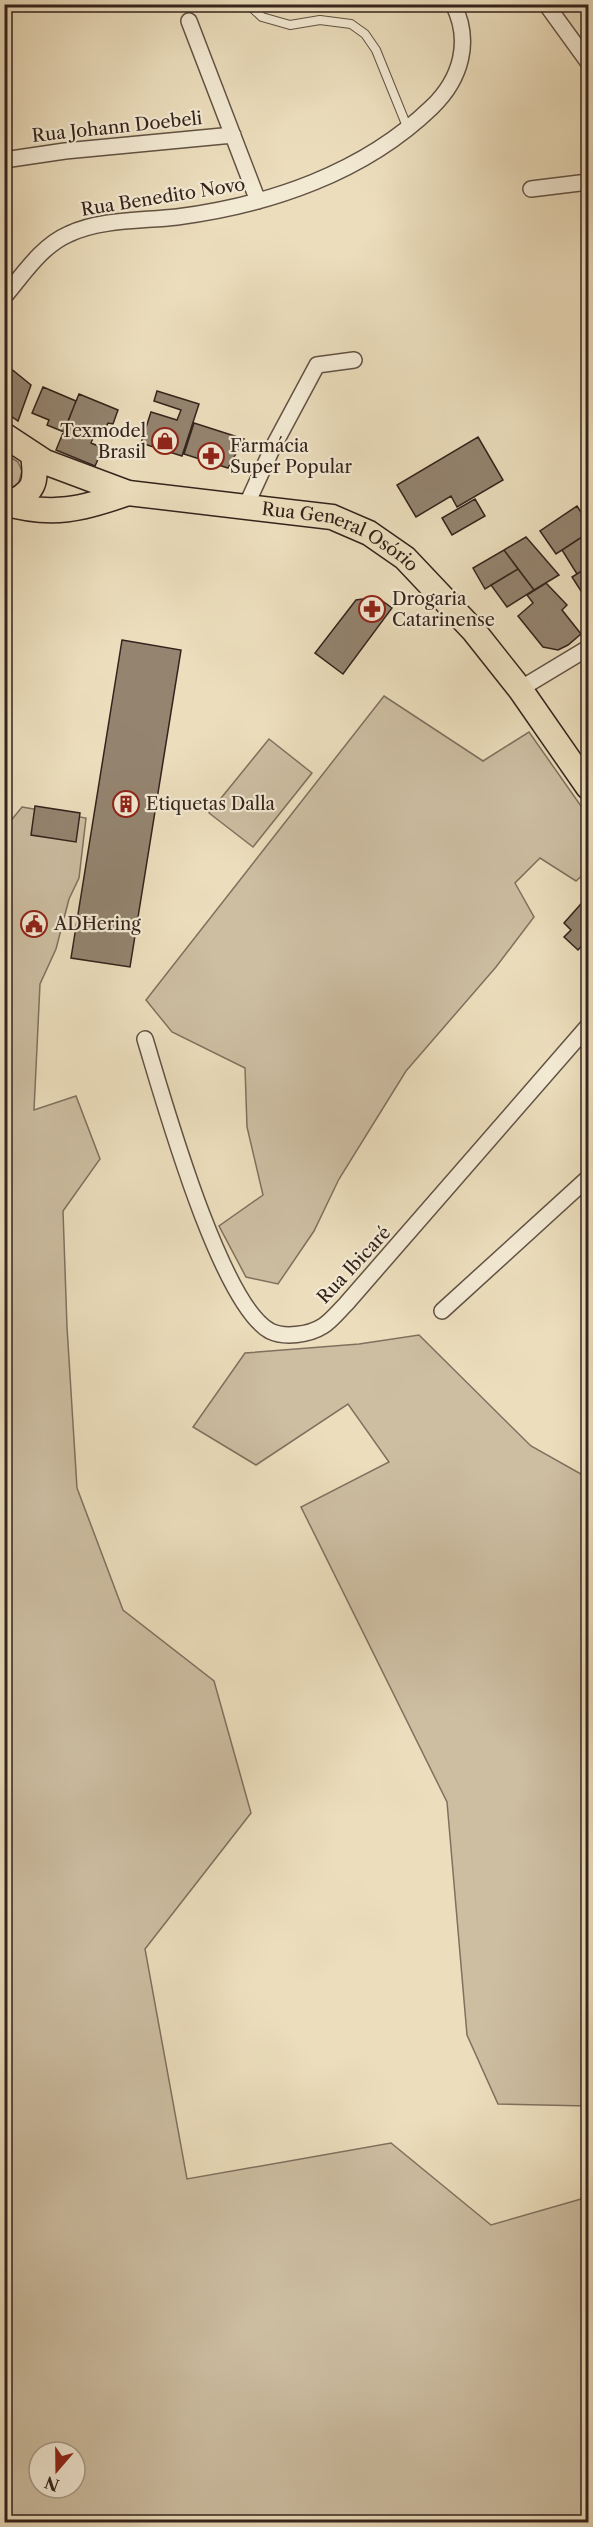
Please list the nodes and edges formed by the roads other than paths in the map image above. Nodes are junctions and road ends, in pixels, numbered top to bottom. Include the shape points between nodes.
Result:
1 (248, 4) edge
2 (453, 4) edge
3 (546, 4) edge
4 (189, 21) dead end
5 (588, 62) edge
6 (408, 130) junction
7 (233, 135) junction
8 (4, 159) edge
9 (588, 183) edge
10 (531, 189) dead end
11 (258, 201) junction
12 (4, 297) edge
13 (354, 360) dead end
14 (4, 435) edge
15 (33, 455) junction
16 (128, 493) junction
17 (6, 503) edge
18 (246, 506) junction
19 (588, 648) edge
20 (520, 690) junction
21 (588, 787) edge
22 (588, 1026) edge
23 (145, 1039) dead end
24 (588, 1178) edge
25 (442, 1311) dead end

1 - 6 lane via 262,18 290,25 320,20 351,24 365,34 376,50
2 - 6 street, Rua Benedito Novo via 463,38 454,80
3 - 5 street
4 - 7 street
6 - 11 street, Rua Benedito Novo via 342,170
7 - 8 street, Rua Johann Doebeli
7 - 11 street
9 - 10 street
11 - 12 street, Rua Benedito Novo via 68,234 41,254
13 - 18 street via 317,365
14 - 15 main road, Rua General Osório
15 - 16 main road, Rua General Osório
15 - 17 main road via 31,490
16 - 17 main road, Rua General Osório via 70,511
16 - 18 main road, Rua General Osório
18 - 20 main road, Rua General Osório via 332,518 376,537 429,582
19 - 20 street
20 - 21 main road, Rua General Osório
22 - 23 street, Rua Ibicaré via 346,1304 322,1327 295,1335 271,1332 251,1316 211,1239
24 - 25 street

